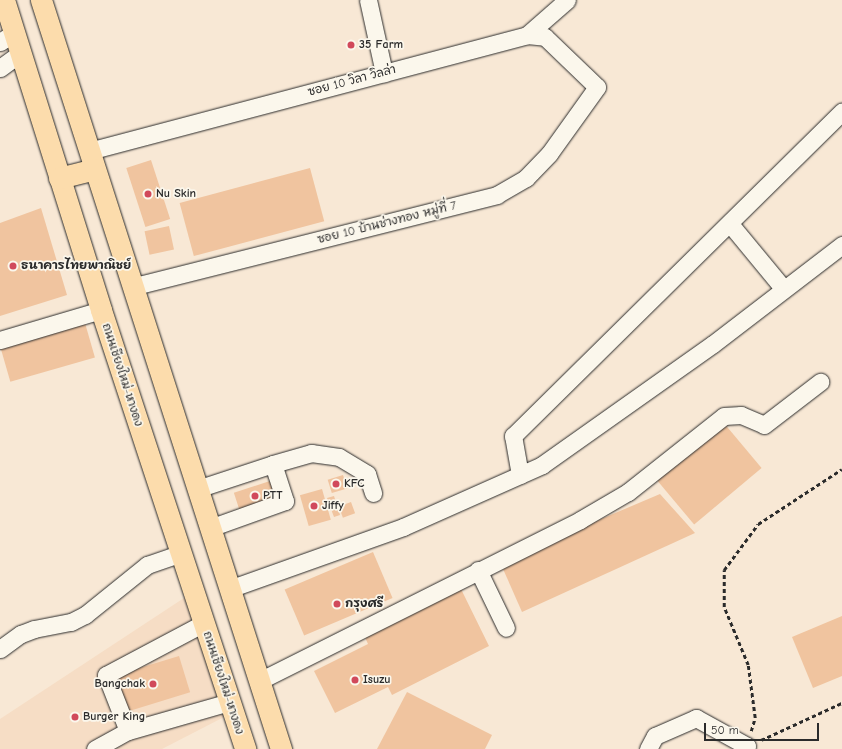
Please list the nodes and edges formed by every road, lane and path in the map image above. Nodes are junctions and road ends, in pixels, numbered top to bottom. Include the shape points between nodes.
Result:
1 (4, 0) edge
2 (41, 0) edge
3 (368, 0) edge
4 (567, 0) edge
5 (527, 35) junction
6 (7, 37) edge
7 (21, 53) junction
8 (0, 68) edge
9 (384, 73) junction
10 (597, 87) joint
11 (842, 112) edge
12 (92, 160) junction
13 (59, 178) junction
14 (730, 224) junction
15 (842, 245) edge
16 (132, 287) junction
17 (783, 288) junction
18 (101, 310) junction
19 (0, 340) edge
20 (820, 382) dead end
21 (273, 464) junction
22 (842, 469) edge
23 (520, 475) junction
24 (197, 489) junction
25 (373, 492) dead end
26 (210, 528) junction
27 (181, 553) junction
28 (478, 570) junction
29 (229, 589) junction
30 (204, 623) junction
31 (506, 628) dead end
32 (0, 649) edge
33 (259, 681) junction
34 (229, 702) junction
35 (842, 703) edge
36 (128, 731) junction
37 (746, 748) edge
38 (95, 749) edge
39 (245, 749) edge
40 (281, 749) edge
41 (648, 749) edge

1 - 6 main road, ถนนเชียงใหม่-หางดง
2 - 12 main road
3 - 9 street
4 - 5 street
5 - 9 street, ซอย 10 วิลา วิลล่า
5 - 10 street, ซอย 10 วิลา วิลล่า via 545,37
6 - 7 main road, ถนนเชียงใหม่-หางดง
7 - 8 street
7 - 13 main road, ถนนเชียงใหม่-หางดง
9 - 12 street, ซอย 10 วิลา วิลล่า
10 - 16 street, ซอย 10 บ้านช่างทอง หมู่ที่ 7 via 549,154 526,178 497,194
11 - 14 street
12 - 13 main road
12 - 16 main road
13 - 18 main road, ถนนเชียงใหม่-หางดง
14 - 17 street
14 - 23 street via 514,436
15 - 17 street
16 - 24 main road
17 - 23 street via 714,344 542,465
18 - 19 street
18 - 27 main road, ถนนเชียงใหม่-หางดง
20 - 28 street via 764,426 741,415 724,416 628,492 580,520
21 - 24 street
21 - 25 street via 311,453 339,457 367,474
21 - 26 street via 285,501
22 - 37 path via 758,524 724,570 724,607 748,665 755,718
23 - 29 street via 404,527
24 - 26 main road
26 - 29 main road
27 - 30 main road, ถนนเชียงใหม่-หางดง
27 - 32 street via 147,565 85,615 71,622 21,634
28 - 31 street
28 - 33 street
29 - 33 main road
30 - 34 main road, ถนนเชียงใหม่-หางดง
30 - 36 street via 106,675
33 - 40 main road
34 - 36 street
34 - 39 main road, ถนนเชียงใหม่-หางดง
35 - 37 path
36 - 38 street
37 - 41 street via 696,718 656,736

